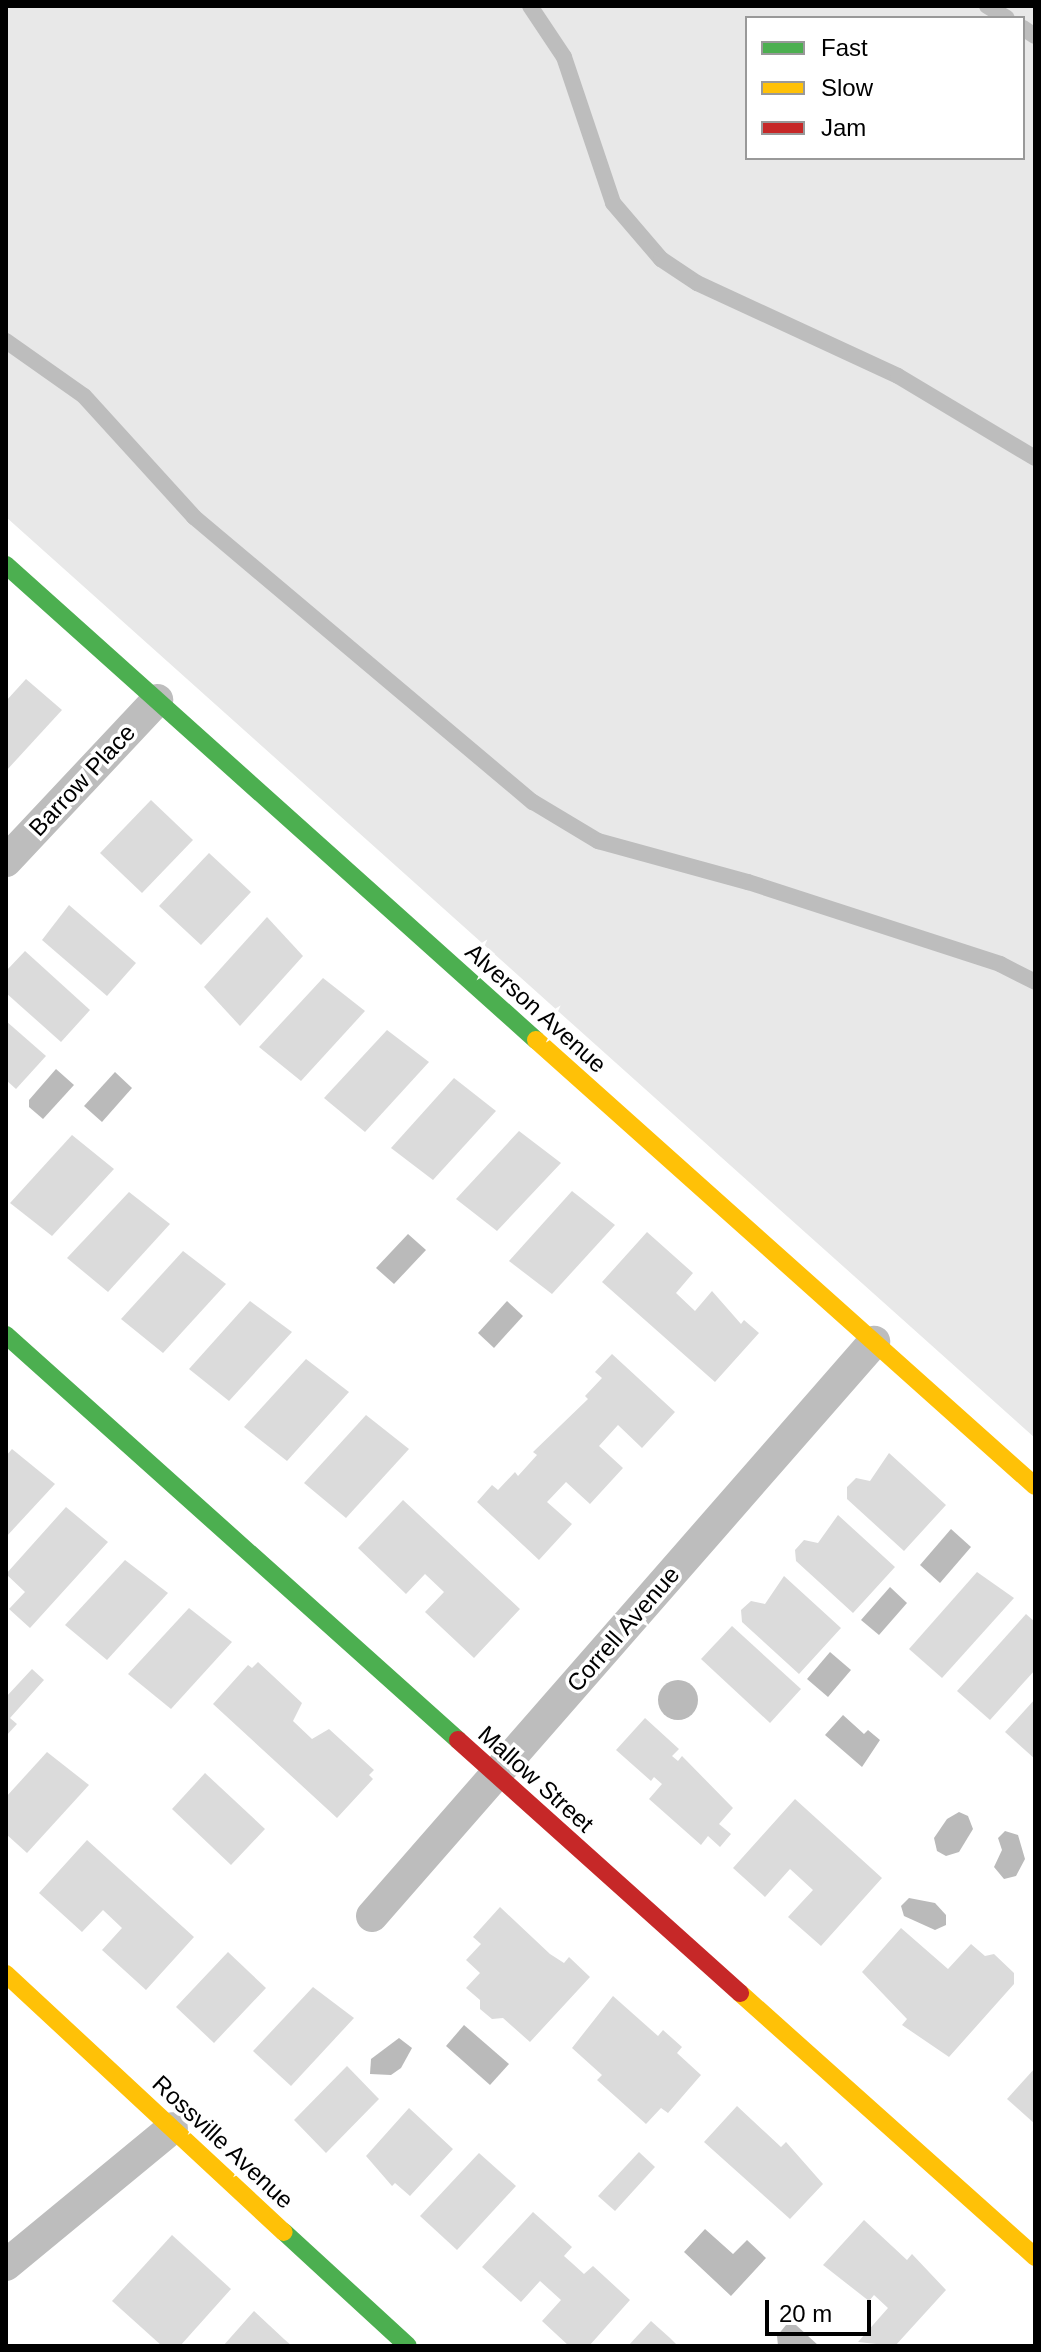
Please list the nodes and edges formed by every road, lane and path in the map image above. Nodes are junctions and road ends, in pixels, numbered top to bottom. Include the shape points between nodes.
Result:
1 (530, 6) edge
2 (6, 341) edge
3 (1035, 458) edge
4 (6, 565) edge
5 (157, 700) junction
6 (6, 861) edge
7 (1035, 982) edge
8 (6, 1335) edge
9 (874, 1342) junction
10 (1035, 1486) edge
11 (495, 1775) junction
12 (372, 1916) dead end
13 (6, 1974) edge
14 (172, 2128) junction
15 (1035, 2257) edge
16 (6, 2265) edge
17 (408, 2346) edge

1 - 3 lane via 564,57 613,203 661,259 697,283 898,376
2 - 7 lane via 84,396 194,517 533,802 598,841 748,882 1000,964
4 - 5 street, Alverson Avenue
5 - 6 street, Barrow Place
5 - 9 street, Alverson Avenue
8 - 11 street, Mallow Street
9 - 10 street, Alverson Avenue
9 - 11 street, Correll Avenue
11 - 12 street, Correll Avenue
11 - 15 street, Mallow Street
13 - 14 street, Rossville Avenue
14 - 16 street
14 - 17 street, Rossville Avenue

